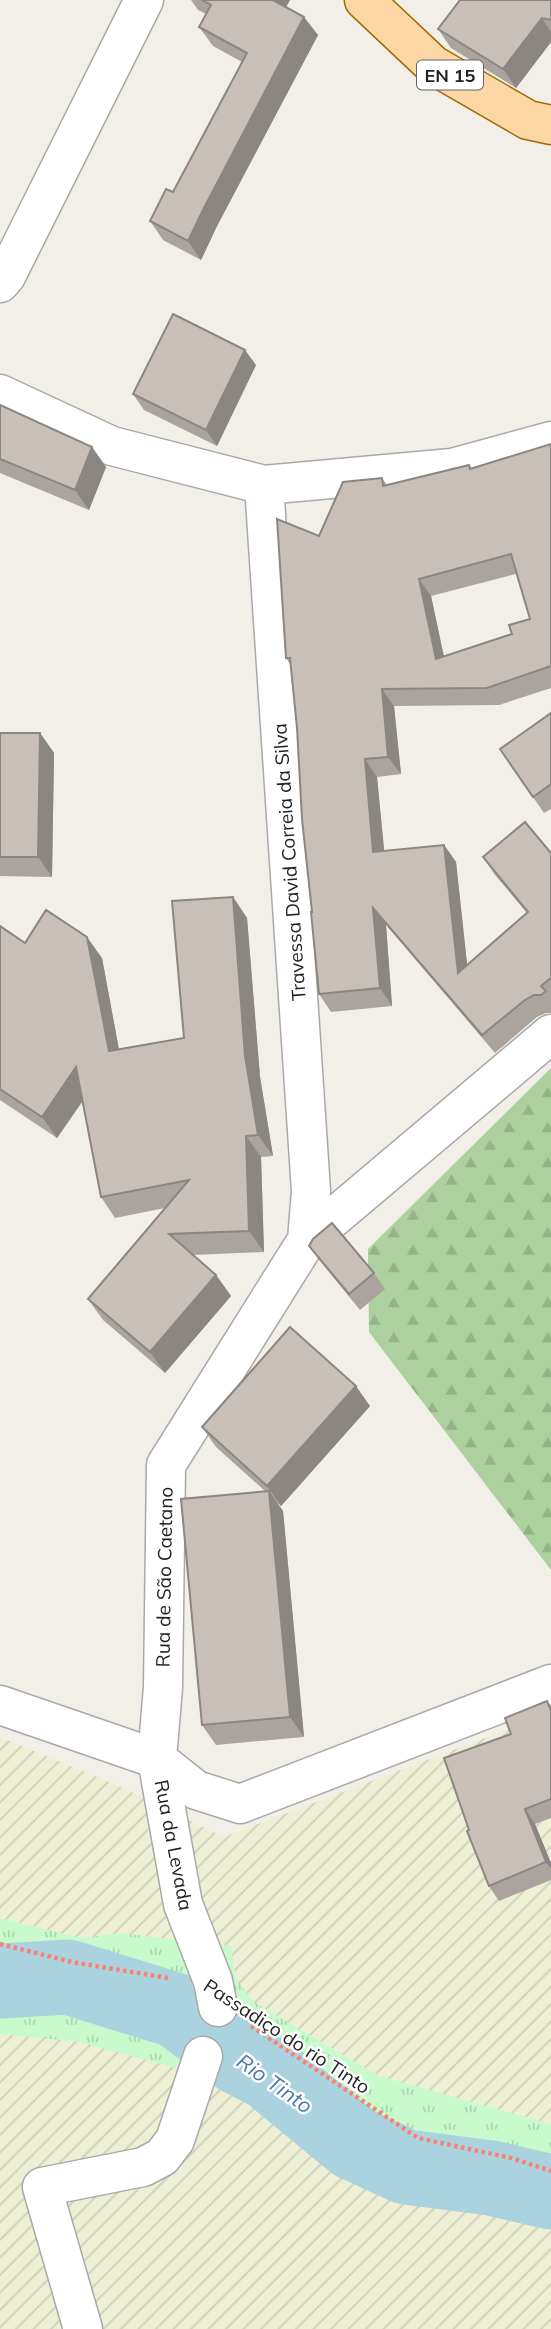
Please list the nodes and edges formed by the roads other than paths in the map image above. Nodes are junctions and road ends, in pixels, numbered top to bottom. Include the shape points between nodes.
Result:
1 (144, 0) edge
2 (364, 0) edge
3 (551, 124) edge
4 (0, 283) edge
5 (0, 394) edge
6 (551, 441) edge
7 (264, 485) junction
8 (551, 1034) edge
9 (307, 1240) junction
10 (551, 1684) edge
11 (0, 1705) edge
12 (156, 1759) junction
13 (218, 2007) road end
14 (203, 2056) dead end
15 (83, 2329) edge

1 - 4 street
2 - 3 main road, EN 15 via 433,65 528,120
5 - 7 street via 112,446
6 - 7 street via 452,468
7 - 9 street, Travessa David Correia da Silva via 311,1191
8 - 9 street, Rua de São Caetano
9 - 12 street, Rua de São Caetano via 166,1465 163,1687
10 - 12 street via 240,1804 197,1790
11 - 12 street, Rua da Levada
12 - 13 street, Rua da Levada via 183,1904 213,1981
14 - 15 street via 175,2140 162,2157 143,2167 42,2187

